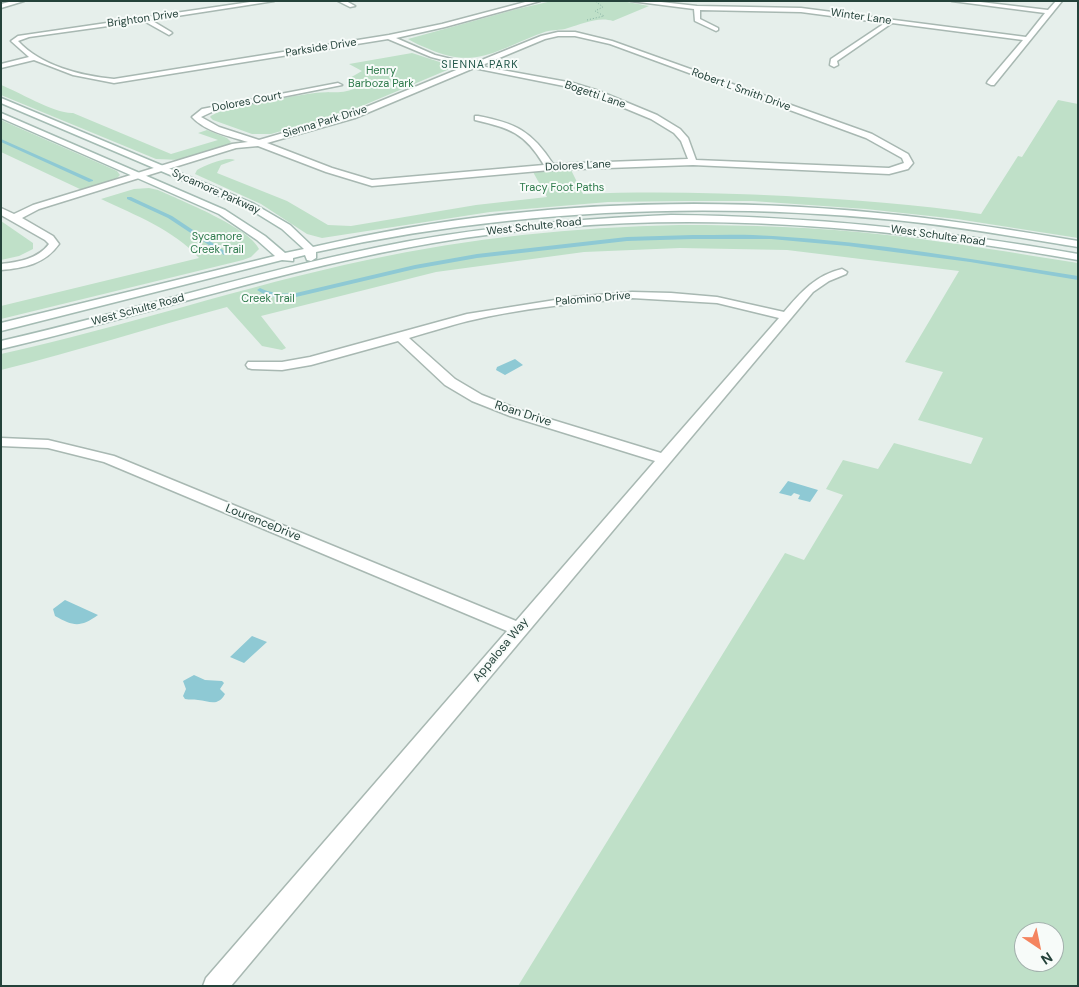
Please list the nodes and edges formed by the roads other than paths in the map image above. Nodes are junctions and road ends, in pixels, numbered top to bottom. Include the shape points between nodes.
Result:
1 (21, 1) edge
2 (271, 1) edge
3 (341, 1) edge
4 (537, 1) edge
5 (634, 1) edge
6 (955, 1) edge
7 (1059, 1) edge
8 (492, 4) dead end
9 (1, 6) edge
10 (352, 6) dead end
11 (505, 8) junction
12 (697, 8) junction
13 (1049, 12) junction
14 (146, 19) junction
15 (891, 21) junction
16 (716, 29) dead end
17 (169, 33) dead end
18 (558, 34) joint
19 (390, 37) junction
20 (1028, 39) junction
21 (313, 40) dead end
22 (327, 47) junction
23 (34, 58) junction
24 (1, 62) edge
25 (834, 65) dead end
26 (1, 66) edge
27 (471, 66) junction
28 (991, 83) dead end
29 (338, 85) dead end
30 (1, 100) edge
31 (1, 115) edge
32 (478, 118) dead end
33 (258, 143) junction
34 (693, 162) junction
35 (550, 167) junction
36 (905, 167) joint
37 (164, 168) junction
38 (175, 172) junction
39 (140, 176) junction
40 (150, 180) junction
41 (1, 211) edge
42 (15, 218) junction
43 (1078, 244) edge
44 (310, 249) junction
45 (283, 256) junction
46 (1078, 257) edge
47 (311, 265) junction
48 (1, 267) edge
49 (842, 272) dead end
50 (787, 316) junction
51 (1, 327) edge
52 (400, 336) junction
53 (1, 345) edge
54 (252, 365) dead end
55 (1, 442) edge
56 (664, 459) junction
57 (519, 629) junction
58 (215, 986) edge

1 - 9 street
2 - 14 street, Brighton Drive
3 - 10 street
4 - 11 street, Parkside Drive
5 - 12 street, Winter Lane
6 - 13 street
7 - 13 street
8 - 11 street
11 - 19 street, Parkside Drive
12 - 15 street, Winter Lane via 780,8
12 - 16 street via 697,20
13 - 20 street
14 - 17 street
14 - 23 street, Brighton Drive via 29,35 14,41
15 - 20 street, Winter Lane
15 - 25 street via 837,56 833,60
18 - 27 street, Sienna Park Drive
18 - 36 street, Robert L Smith Drive via 576,34 612,44 869,136 905,156 909,163
19 - 22 street, Parkside Drive
19 - 27 street, Bogetti Lane via 432,56
20 - 28 street
21 - 22 street
22 - 23 street, Parkside Drive via 132,79 102,81 91,80
23 - 24 street
23 - 26 street
27 - 33 street, Sienna Park Drive via 352,116
27 - 34 street, Bogetti Lane via 584,89 654,117 685,140
29 - 33 street, Dolores Court via 214,108 196,117 206,124
30 - 37 street, Sycamore Parkway
31 - 39 street, Sycamore Parkway
32 - 35 street via 524,133 535,142
33 - 35 street, Dolores Lane via 372,183
33 - 37 street, Sienna Park Drive via 235,146
33 - 38 street, Sienna Park Drive via 245,151
34 - 35 street, Dolores Lane
34 - 36 street, Dolores Lane via 879,170
37 - 38 street, Sycamore Parkway
37 - 39 street, Sienna Park Drive
38 - 40 street, Sienna Park Drive
38 - 44 street, Sycamore Parkway via 263,213 286,227
39 - 40 street, Sycamore Parkway
39 - 42 street, Sienna Park Drive via 36,208
40 - 42 street, Sienna Park Drive via 45,213
40 - 45 street, Sycamore Parkway via 222,212
41 - 42 street
42 - 48 street via 54,244 50,253 34,260
43 - 44 street, West Schulte Road via 870,215 795,209 674,206 569,211 470,221
44 - 45 street, West Schulte Road
44 - 47 street
45 - 47 street, Sycamore Parkway
45 - 51 street, West Schulte Road
46 - 47 street, West Schulte Road via 874,227 682,218 522,227 433,240
47 - 53 street, West Schulte Road
49 - 50 street, Appalosa Way via 809,290
50 - 52 street, Palomino Drive via 717,300 632,295 518,308
50 - 56 street, Appalosa Way
52 - 54 street, Palomino Drive via 311,361 282,366
52 - 56 street, Roan Drive via 450,382 477,398 514,413
55 - 57 street, LourenceDrive via 48,444 109,459
56 - 57 street, Appalosa Way
57 - 58 street, Appalosa Way

